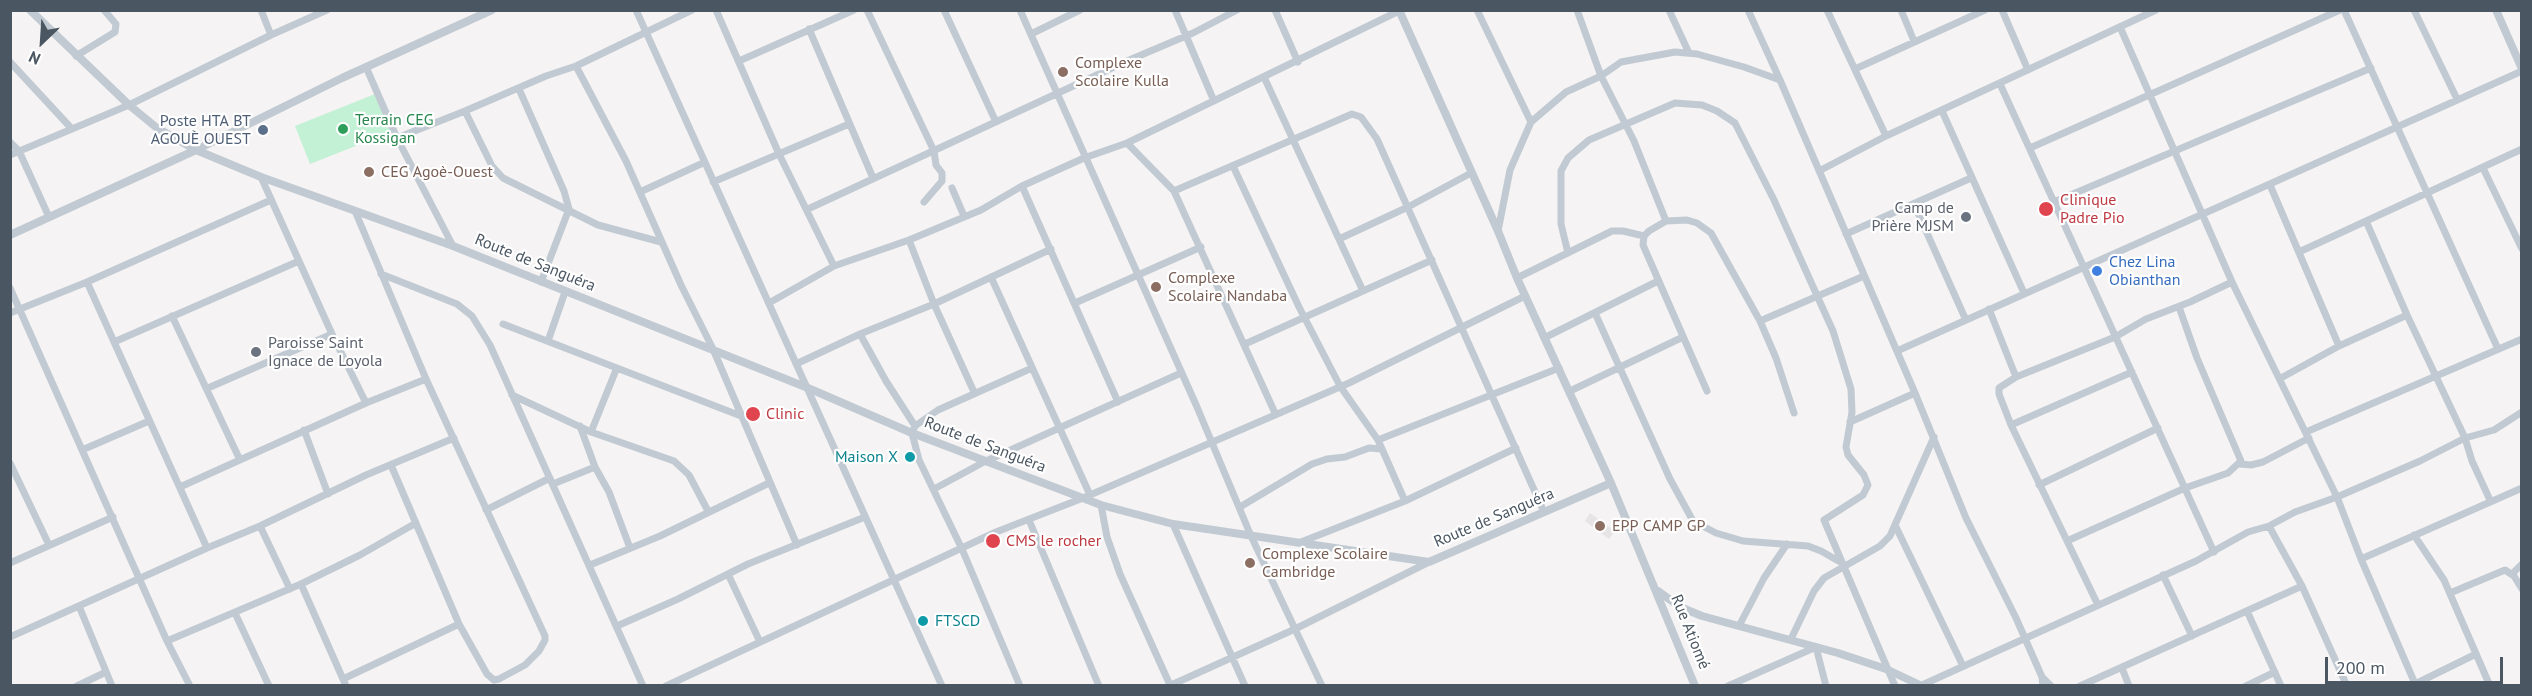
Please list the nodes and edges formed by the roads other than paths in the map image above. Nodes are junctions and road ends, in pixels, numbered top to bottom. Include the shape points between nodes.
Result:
1 (30, 10) edge
2 (104, 10) edge
3 (261, 10) edge
4 (327, 10) edge
5 (492, 10) edge
6 (636, 10) edge
7 (692, 10) edge
8 (716, 10) edge
9 (854, 10) edge
10 (867, 10) edge
11 (1020, 10) edge
12 (1080, 10) edge
13 (1175, 10) edge
14 (1237, 10) edge
15 (1275, 10) edge
16 (1478, 10) edge
17 (1577, 10) edge
18 (1669, 10) edge
19 (1748, 10) edge
20 (1827, 10) edge
21 (1901, 10) edge
22 (1985, 10) edge
23 (2002, 10) edge
24 (2156, 10) edge
25 (2342, 10) edge
26 (2414, 10) edge
27 (2496, 10) edge
28 (947, 11) edge
29 (1400, 11) edge
30 (2147, 12) edge
31 (2120, 27) junction
32 (809, 29) junction
33 (645, 33) junction
34 (1031, 34) junction
35 (271, 35) junction
36 (1186, 36) junction
37 (1914, 41) junction
38 (1689, 53) junction
39 (76, 56) junction
40 (10, 62) edge
41 (739, 62) junction
42 (1298, 62) junction
43 (576, 66) junction
44 (366, 67) junction
45 (2371, 68) junction
46 (1855, 69) junction
47 (2028, 70) junction
48 (2522, 70) edge
49 (1601, 76) junction
50 (1264, 77) junction
51 (1780, 80) junction
52 (2000, 84) junction
53 (519, 89) junction
54 (2151, 93) junction
55 (1058, 94) junction
56 (2457, 99) junction
57 (1214, 101) junction
58 (129, 105) junction
59 (465, 111) junction
60 (1942, 111) junction
61 (996, 122) junction
62 (1531, 122) junction
63 (849, 124) junction
64 (1626, 126) junction
65 (2398, 128) junction
66 (72, 129) junction
67 (1886, 136) junction
68 (396, 138) junction
69 (1293, 138) junction
70 (10, 142) edge
71 (1127, 142) junction
72 (2030, 148) junction
73 (2522, 149) edge
74 (196, 150) junction
75 (19, 151) junction
76 (934, 151) junction
77 (2175, 151) junction
78 (778, 154) junction
79 (10, 155) edge
80 (1084, 158) junction
81 (704, 163) junction
82 (1233, 166) junction
83 (2483, 168) junction
84 (1819, 171) junction
85 (1471, 173) junction
86 (261, 177) junction
87 (873, 178) junction
88 (1971, 178) junction
89 (712, 182) junction
90 (2270, 185) junction
91 (1022, 186) junction
92 (952, 188) dead end
93 (1174, 191) junction
94 (640, 192) junction
95 (2428, 193) junction
96 (271, 200) junction
97 (924, 202) dead end
98 (2054, 202) junction
99 (1914, 204) junction
100 (1407, 207) junction
101 (569, 209) junction
102 (808, 209) junction
103 (355, 211) junction
104 (2204, 214) junction
105 (964, 216) junction
106 (49, 217) junction
107 (1666, 221) junction
108 (2366, 221) junction
109 (1498, 231) junction
110 (1846, 234) junction
111 (10, 236) edge
112 (1644, 236) junction
113 (1339, 239) junction
114 (909, 240) junction
115 (662, 242) junction
116 (453, 246) junction
117 (1200, 247) junction
118 (1051, 249) junction
119 (2522, 249) edge
120 (2299, 252) junction
121 (1568, 253) junction
122 (1432, 260) junction
123 (299, 261) junction
124 (834, 266) junction
125 (2085, 268) junction
126 (381, 274) junction
127 (1138, 276) junction
128 (1864, 276) junction
129 (992, 277) junction
130 (1517, 278) junction
131 (1658, 281) junction
132 (87, 282) junction
133 (541, 282) junction
134 (2232, 282) junction
135 (10, 288) edge
136 (1362, 291) junction
137 (566, 292) junction
138 (2024, 293) junction
139 (1526, 296) junction
140 (1817, 297) junction
141 (769, 303) junction
142 (1075, 303) junction
143 (934, 304) junction
144 (2179, 307) junction
145 (20, 309) junction
146 (1989, 309) junction
147 (10, 313) edge
148 (1595, 313) junction
149 (2407, 315) junction
150 (172, 316) junction
151 (1304, 317) junction
152 (1965, 318) junction
153 (1760, 321) junction
154 (503, 324) dead end
155 (1462, 326) junction
156 (332, 334) junction
157 (860, 334) junction
158 (1683, 337) junction
159 (2115, 337) junction
160 (1544, 338) junction
161 (2522, 339) edge
162 (548, 341) junction
163 (114, 342) junction
164 (1245, 344) junction
165 (2339, 346) junction
166 (713, 349) junction
167 (2498, 349) junction
168 (1897, 351) junction
169 (796, 364) junction
170 (1032, 368) junction
171 (1559, 368) junction
172 (1620, 369) junction
173 (616, 370) junction
174 (2132, 372) junction
175 (1181, 374) junction
176 (2435, 376) junction
177 (2016, 377) junction
178 (2281, 378) junction
179 (426, 379) junction
180 (1340, 386) junction
181 (208, 388) junction
182 (808, 388) junction
183 (1707, 391) dead end
184 (974, 392) junction
185 (1570, 392) junction
186 (1915, 393) junction
187 (1493, 394) junction
188 (512, 395) junction
189 (1118, 402) junction
190 (366, 403) junction
191 (2522, 412) edge
192 (1275, 413) junction
193 (1794, 413) dead end
194 (741, 416) junction
195 (149, 421) junction
196 (1850, 422) junction
197 (580, 425) junction
198 (2011, 425) junction
199 (2158, 428) junction
200 (1059, 429) junction
201 (304, 430) junction
202 (914, 430) junction
203 (591, 432) junction
204 (2308, 435) junction
205 (1934, 437) junction
206 (454, 438) junction
207 (2465, 438) junction
208 (1378, 440) junction
209 (1212, 442) junction
210 (1516, 448) junction
211 (1382, 449) junction
212 (82, 450) junction
213 (240, 460) junction
214 (984, 462) junction
215 (10, 463) edge
216 (2240, 464) junction
217 (391, 465) junction
218 (595, 467) junction
219 (551, 481) junction
220 (769, 483) junction
221 (1611, 483) junction
222 (2039, 485) junction
223 (180, 487) junction
224 (2185, 488) junction
225 (2522, 488) edge
226 (934, 489) junction
227 (328, 494) junction
228 (1087, 496) junction
229 (2337, 497) junction
230 (2490, 500) junction
231 (1405, 501) junction
232 (1101, 505) junction
233 (1240, 507) junction
234 (486, 510) junction
235 (708, 511) junction
236 (1544, 513) junction
237 (113, 518) junction
238 (865, 518) junction
239 (1029, 520) junction
240 (416, 523) junction
241 (1173, 524) junction
242 (2269, 525) junction
243 (260, 526) junction
244 (1896, 527) junction
245 (2414, 535) junction
246 (1251, 536) junction
247 (2067, 541) junction
248 (1302, 542) junction
249 (1787, 544) junction
250 (797, 545) junction
251 (49, 546) junction
252 (207, 548) junction
253 (630, 548) junction
254 (962, 549) junction
255 (2214, 552) junction
256 (2361, 559) junction
257 (1429, 562) junction
258 (10, 563) edge
259 (2522, 564) edge
260 (590, 565) junction
261 (1845, 566) junction
262 (728, 574) junction
263 (2512, 574) junction
264 (2163, 575) junction
265 (893, 579) junction
266 (140, 580) junction
267 (301, 584) junction
268 (2302, 586) junction
269 (290, 589) junction
270 (2522, 589) edge
271 (1657, 591) junction
272 (2450, 593) junction
273 (2097, 605) junction
274 (79, 606) junction
275 (2247, 611) junction
276 (235, 613) junction
277 (459, 624) junction
278 (617, 626) junction
279 (1739, 626) junction
280 (10, 627) edge
281 (1295, 629) junction
282 (12, 636) edge
283 (2192, 636) junction
284 (2024, 638) junction
285 (1791, 639) junction
286 (167, 641) junction
287 (760, 642) junction
288 (1816, 647) junction
289 (2476, 654) junction
290 (1232, 656) junction
291 (1963, 666) junction
292 (2122, 668) junction
293 (1886, 669) junction
294 (106, 672) junction
295 (2275, 672) junction
296 (2042, 681) edge
297 (344, 682) edge
298 (1169, 685) edge
299 (1922, 685) edge
300 (2416, 685) edge
301 (77, 686) edge
302 (112, 686) edge
303 (190, 686) edge
304 (269, 686) edge
305 (644, 686) edge
306 (666, 686) edge
307 (942, 686) edge
308 (1020, 686) edge
309 (1099, 686) edge
310 (1245, 686) edge
311 (1322, 686) edge
312 (1695, 686) edge
313 (1728, 686) edge
314 (1826, 686) edge
315 (1895, 686) edge
316 (2051, 686) edge
317 (2080, 686) edge
318 (2129, 686) edge
319 (2246, 686) edge
320 (2281, 686) edge
321 (2347, 686) edge
322 (2490, 686) edge

1 - 39 street, Route de Sanguéra
2 - 39 street via 116,24 115,32
3 - 35 street
4 - 35 street
5 - 44 street
6 - 33 street
7 - 33 street
8 - 41 street
9 - 32 street
10 - 76 street
11 - 34 street
12 - 34 street
13 - 36 street
14 - 36 street
15 - 42 street
16 - 62 street
17 - 49 street
18 - 38 street
19 - 51 street
20 - 46 street
21 - 37 street
22 - 37 street
23 - 47 street
24 - 30 street
25 - 45 street
25 - 54 street
26 - 56 street
27 - 48 street
28 - 61 street
29 - 42 street
29 - 85 street
30 - 31 street
31 - 47 street
31 - 54 street
32 - 41 street
32 - 63 street
33 - 43 street
33 - 81 street
34 - 55 street
35 - 58 street
36 - 55 street
36 - 57 street
37 - 46 street
38 - 49 street via 1621,62
38 - 51 street via 1720,59
39 - 58 street, Route de Sanguéra
40 - 66 street
41 - 78 street
42 - 50 street
43 - 53 street
43 - 94 street
44 - 68 street
44 - 74 street
45 - 65 street
45 - 77 street
46 - 67 street
47 - 52 street
48 - 56 street
49 - 62 street via 1566,92
49 - 64 street
50 - 57 street
50 - 69 street
51 - 84 street
52 - 60 street
52 - 72 street
53 - 59 street
53 - 101 street
54 - 72 street
54 - 77 street
55 - 61 street
55 - 80 street
56 - 65 street
57 - 71 street
58 - 66 street
58 - 74 street, Route de Sanguéra via 157,128
59 - 68 street
59 - 101 street via 497,174
60 - 67 street
60 - 88 street
61 - 76 street
62 - 109 street via 1510,170
63 - 78 street
63 - 87 street
64 - 107 street
64 - 121 street via 1589,140 1564,163 1560,202
64 - 140 street via 1651,112 1683,102 1702,105 1735,123
65 - 90 street
65 - 95 street
66 - 75 street
67 - 84 street
68 - 116 street
69 - 82 street
69 - 100 street via 1358,114 1377,140
69 - 113 street
70 - 75 street
71 - 80 street
71 - 93 street
72 - 98 street
73 - 83 street
74 - 86 street, Route de Sanguéra
74 - 106 street
75 - 79 street
75 - 106 street
76 - 87 street
76 - 97 street via 943,177
77 - 98 street
77 - 104 street
78 - 89 street
78 - 102 street
80 - 91 street
80 - 127 street
81 - 89 street
81 - 94 street
82 - 93 street
82 - 151 street
83 - 95 street
83 - 119 street
84 - 110 street
85 - 100 street
85 - 109 street
86 - 96 street
86 - 103 street, Route de Sanguéra
87 - 102 street
88 - 99 street
88 - 138 street
89 - 141 street
90 - 104 street
90 - 120 street
91 - 105 street
91 - 118 street
92 - 105 street
93 - 117 street
94 - 115 street
95 - 108 street
95 - 167 street
96 - 123 street
96 - 132 street
98 - 125 street
99 - 110 street
99 - 152 street
100 - 113 street
100 - 122 street
101 - 115 street via 608,229
101 - 133 street
102 - 124 street
103 - 116 street, Route de Sanguéra
103 - 126 street
104 - 125 street
104 - 134 street
105 - 114 street
106 - 111 street
107 - 112 street
107 - 153 street via 1687,220 1711,234
108 - 120 street
108 - 149 street
109 - 130 street
110 - 128 street
112 - 121 street via 1612,231
112 - 131 street via 1645,252
113 - 136 street
114 - 124 street
114 - 143 street
115 - 166 street
116 - 133 street, Route de Sanguéra
117 - 127 street
117 - 164 street
118 - 129 street
118 - 142 street
120 - 165 street
121 - 130 street
122 - 136 street
122 - 155 street
123 - 150 street
123 - 156 street
124 - 141 street
125 - 138 street
125 - 159 street
126 - 179 street
126 - 188 street via 466,310 490,345
127 - 142 street
127 - 175 street
128 - 140 street
128 - 168 street
129 - 143 street
129 - 170 street
130 - 139 street
131 - 148 street
131 - 158 street
132 - 145 street
132 - 163 street
133 - 137 street, Route de Sanguéra
134 - 144 street
134 - 178 street
135 - 145 street
136 - 151 street
137 - 162 street
137 - 166 street, Route de Sanguéra
138 - 146 street
139 - 155 street
139 - 160 street
140 - 153 street
140 - 196 street via 1833,331 1851,389
141 - 169 street
142 - 189 street
143 - 157 street
143 - 184 street
144 - 159 street via 2146,319
144 - 216 street via 2241,457
145 - 147 street
145 - 212 street
146 - 152 street
146 - 177 street
148 - 160 street
148 - 172 street
149 - 165 street
149 - 176 street
150 - 163 street
150 - 181 street
151 - 164 street
151 - 180 street
152 - 168 street
153 - 193 street
154 - 162 street
155 - 180 street
155 - 187 street
156 - 181 street
156 - 190 street
157 - 169 street
157 - 202 street
158 - 172 street
158 - 183 street
159 - 174 street
159 - 177 street
160 - 171 street
161 - 167 street
162 - 173 street
163 - 195 street
164 - 192 street
165 - 178 street
166 - 182 street, Route de Sanguéra
166 - 194 street
167 - 176 street
168 - 186 street
169 - 182 street
170 - 184 street
170 - 200 street
171 - 185 street
171 - 187 street
172 - 185 street
172 - 249 street via 1693,521 1731,538
173 - 194 street
173 - 203 street
174 - 198 street
174 - 199 street
175 - 189 street
175 - 209 street
176 - 204 street
176 - 207 street
177 - 198 street via 1998,391
178 - 204 street
179 - 190 street
179 - 206 street
180 - 192 street
180 - 208 street
181 - 213 street
182 - 202 street, Route de Sanguéra
182 - 238 street
184 - 202 street via 938,410
185 - 221 street
186 - 196 street
186 - 205 street
187 - 208 street
187 - 210 street
188 - 197 street
188 - 219 street
189 - 200 street
190 - 201 street
191 - 207 street via 2494,430
192 - 209 street
194 - 220 street
195 - 212 street
195 - 223 street
196 - 261 street via 1848,455 1868,485 1863,495 1824,520
197 - 203 street
197 - 218 street
198 - 222 street
199 - 222 street
199 - 224 street
200 - 214 street
200 - 228 street
201 - 213 street
201 - 227 street
202 - 214 street, Route de Sanguéra
202 - 226 street via 919,460
203 - 235 street via 679,464
204 - 216 street via 2263,462
204 - 229 street
205 - 244 street
205 - 284 street via 1976,541
206 - 217 street
206 - 234 street
207 - 229 street via 2421,462
207 - 230 street
208 - 211 street
209 - 228 street
209 - 233 street
210 - 231 street
210 - 236 street
211 - 231 street
211 - 233 street via 1369,448 1312,464
212 - 237 street
213 - 223 street
214 - 226 street
214 - 228 street, Route de Sanguéra
215 - 251 street
216 - 224 street
217 - 227 street
217 - 240 street
218 - 219 street
218 - 253 street
219 - 234 street
219 - 260 street
220 - 235 street
220 - 250 street
221 - 236 street, Route de Sanguéra
221 - 271 street
222 - 247 street
223 - 252 street
224 - 247 street
224 - 255 street
225 - 230 street
226 - 254 street
227 - 243 street
228 - 232 street, Route de Sanguéra
228 - 239 street
229 - 242 street
229 - 256 street
230 - 245 street
231 - 248 street
232 - 241 street, Route de Sanguéra
232 - 298 street via 1120,574
233 - 246 street
234 - 277 street via 545,640 525,665 494,680
235 - 253 street
236 - 257 street, Route de Sanguéra
237 - 251 street
237 - 266 street
238 - 250 street
238 - 265 street
239 - 254 street
239 - 309 street
240 - 267 street
240 - 277 street
241 - 246 street, Route de Sanguéra
241 - 290 street
242 - 255 street via 2243,534
242 - 268 street
243 - 252 street
243 - 269 street
244 - 261 street via 1880,546
244 - 291 street
245 - 256 street
245 - 272 street
246 - 248 street, Route de Sanguéra
246 - 281 street
247 - 273 street
248 - 257 street, Route de Sanguéra
249 - 261 street via 1821,551
249 - 279 street
250 - 262 street
251 - 258 street
252 - 266 street
253 - 260 street
254 - 265 street
254 - 308 street
255 - 264 street
256 - 300 street
257 - 281 street
259 - 263 street
260 - 278 street
261 - 285 street via 1818,584
261 - 293 street
262 - 278 street
262 - 287 street
263 - 270 street
263 - 272 street via 2502,571
264 - 273 street
264 - 283 street
265 - 287 street
265 - 307 street
266 - 274 street
266 - 286 street
267 - 269 street
267 - 297 street
268 - 275 street
268 - 321 street
269 - 276 street
271 - 279 street via 1688,611
271 - 312 street, Rue Atiomé
272 - 289 street
273 - 284 street
274 - 282 street
274 - 294 street
275 - 283 street
275 - 295 street
276 - 286 street
276 - 304 street
277 - 297 street
278 - 305 street
279 - 285 street
280 - 282 street
281 - 290 street
281 - 311 street
283 - 292 street
284 - 291 street
284 - 296 street
285 - 288 street
286 - 303 street
287 - 306 street
288 - 293 street
288 - 313 street
288 - 314 street
289 - 300 street
289 - 322 street
290 - 298 street
290 - 310 street
291 - 299 street
292 - 317 street
292 - 318 street
293 - 299 street
293 - 315 street
294 - 301 street
294 - 302 street
295 - 319 street
295 - 320 street
296 - 316 street

